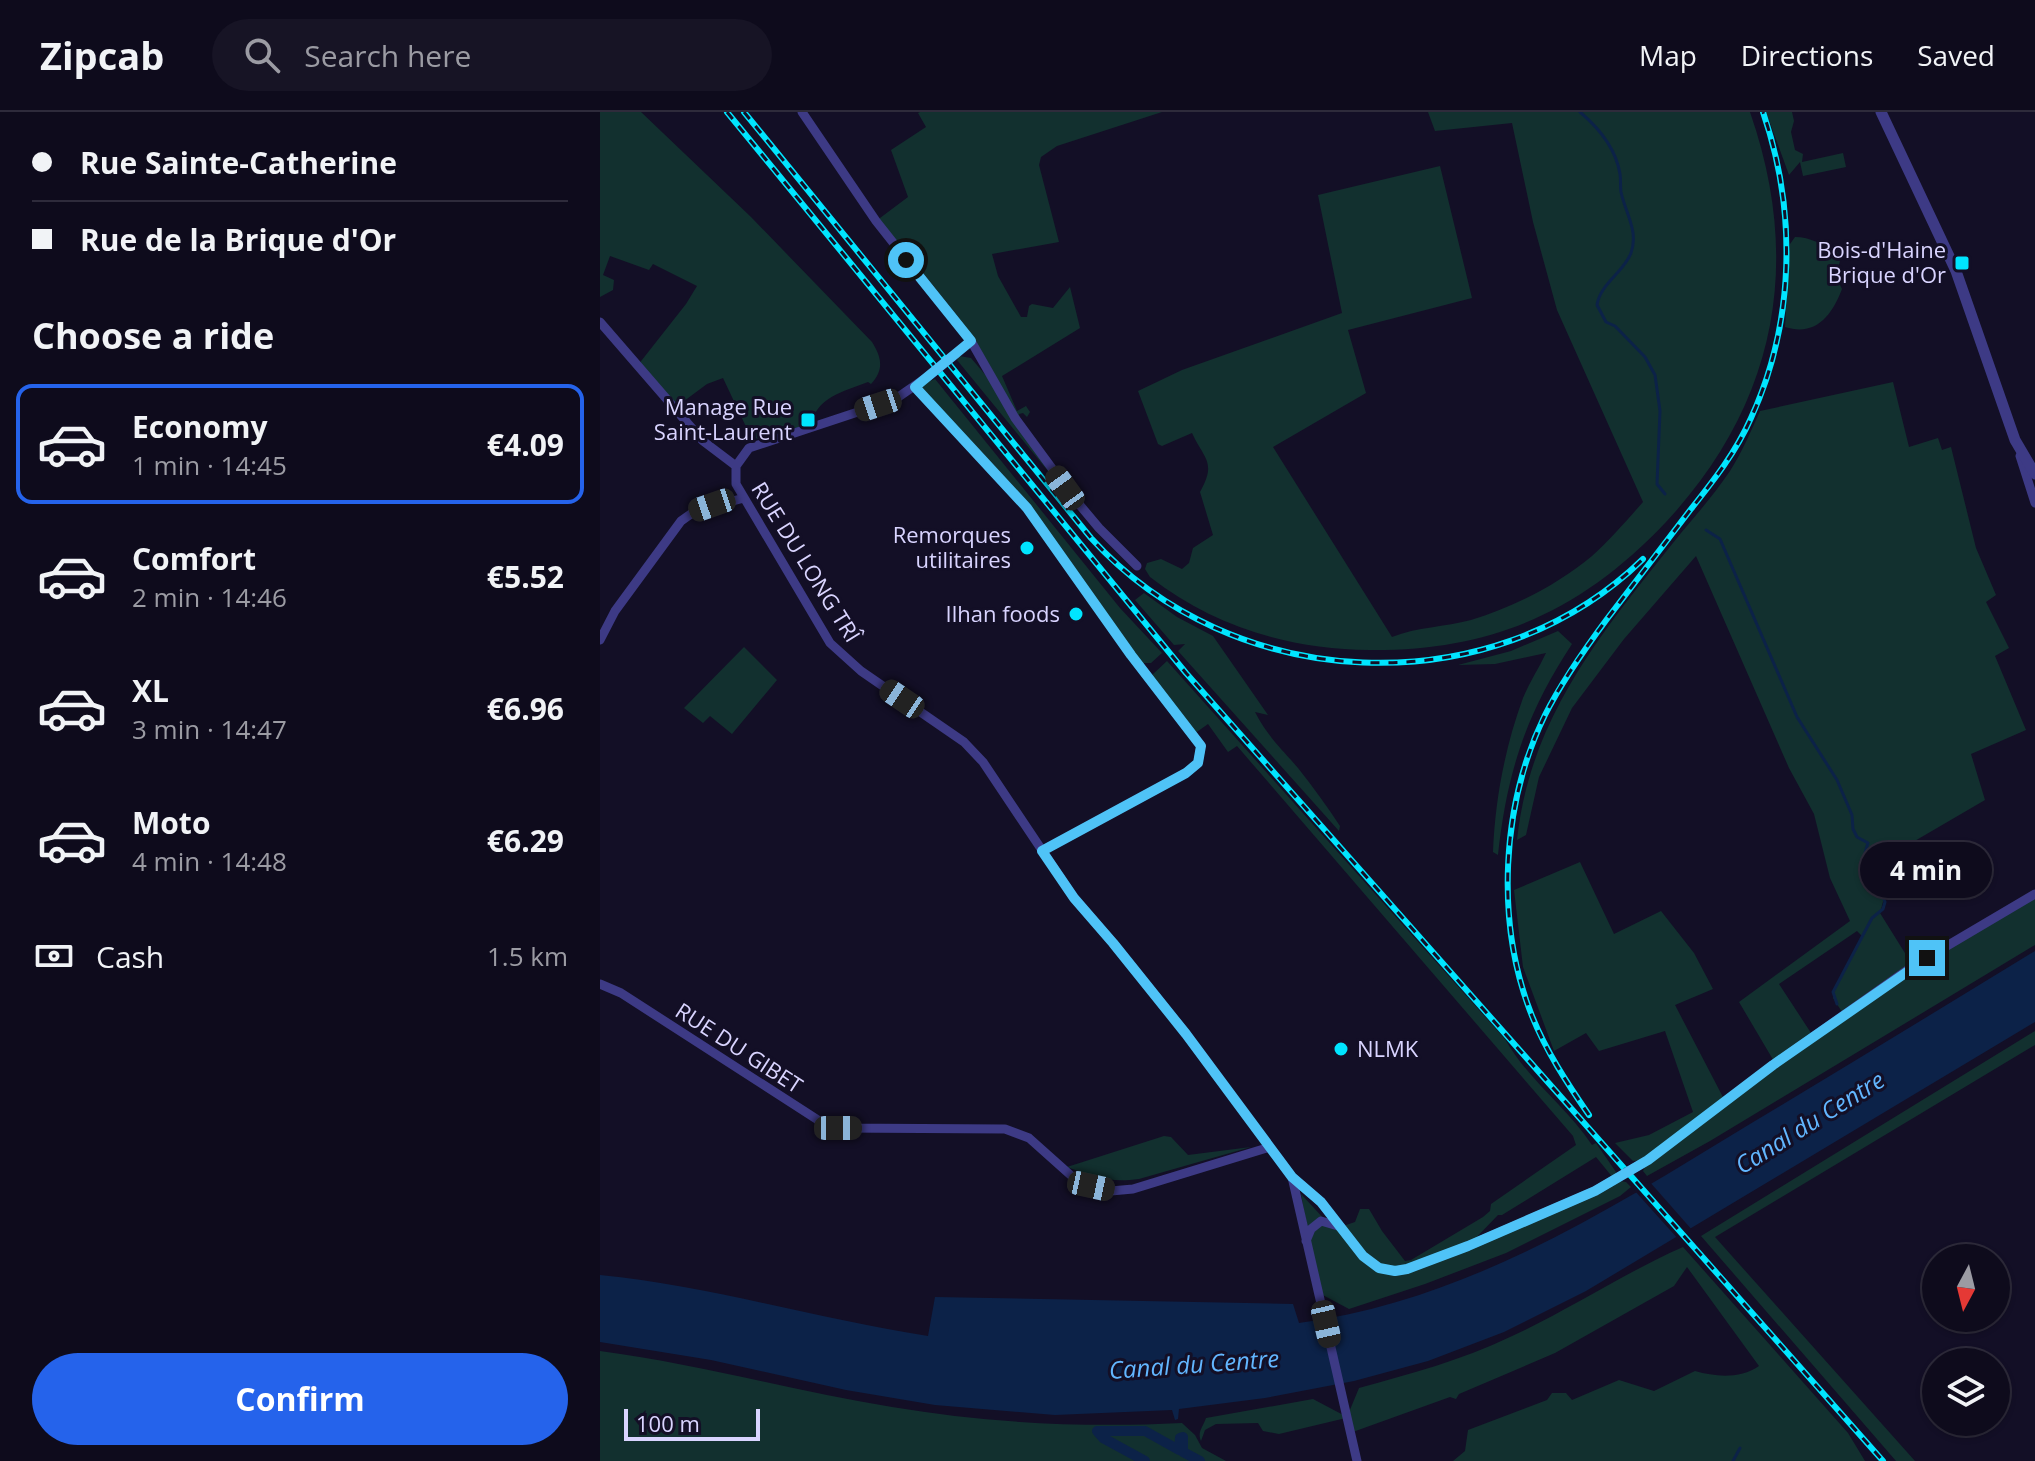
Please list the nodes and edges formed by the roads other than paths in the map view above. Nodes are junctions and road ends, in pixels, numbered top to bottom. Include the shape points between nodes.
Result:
1 (802, 112) edge
2 (1881, 112) edge
3 (600, 322) edge
4 (971, 341) junction
5 (915, 387) junction
6 (2018, 449) junction
7 (736, 466) junction
8 (2035, 474) edge
9 (744, 498) junction
10 (2035, 503) edge
11 (1137, 566) dead end
12 (600, 640) edge
13 (1042, 851) junction
14 (2035, 894) edge
15 (600, 984) edge
16 (1270, 1147) junction
17 (1292, 1177) junction
18 (1340, 1227) junction
19 (1306, 1241) junction
20 (1357, 1461) edge

1 - 4 street via 876,221
2 - 6 street via 1963,286
3 - 7 street, RUE DU LONG TRÎ via 703,441
4 - 5 street, RUE DU LONG TRÎ, bridge
4 - 11 street via 1015,418 1073,497
5 - 7 street, RUE DU LONG TRÎ via 894,400 749,448
5 - 13 street via 1027,508 1201,746 1198,763 1186,773
6 - 8 street
6 - 10 street
7 - 9 street, RUE DU LONG TRÎ via 736,484
9 - 12 street via 695,511 681,521
9 - 13 street, RUE DU LONG TRÎ via 830,643 971,749
13 - 16 street, RUE DU LONG TRÎ
14 - 18 street via 1913,966 1648,1160 1595,1191 1395,1271 1371,1263
15 - 16 street, RUE DU GIBET via 838,1128 1005,1129 1029,1138 1076,1180 1111,1191
16 - 17 street, RUE DU LONG TRÎ
17 - 18 street
17 - 19 street
18 - 19 street via 1321,1221
19 - 20 street

